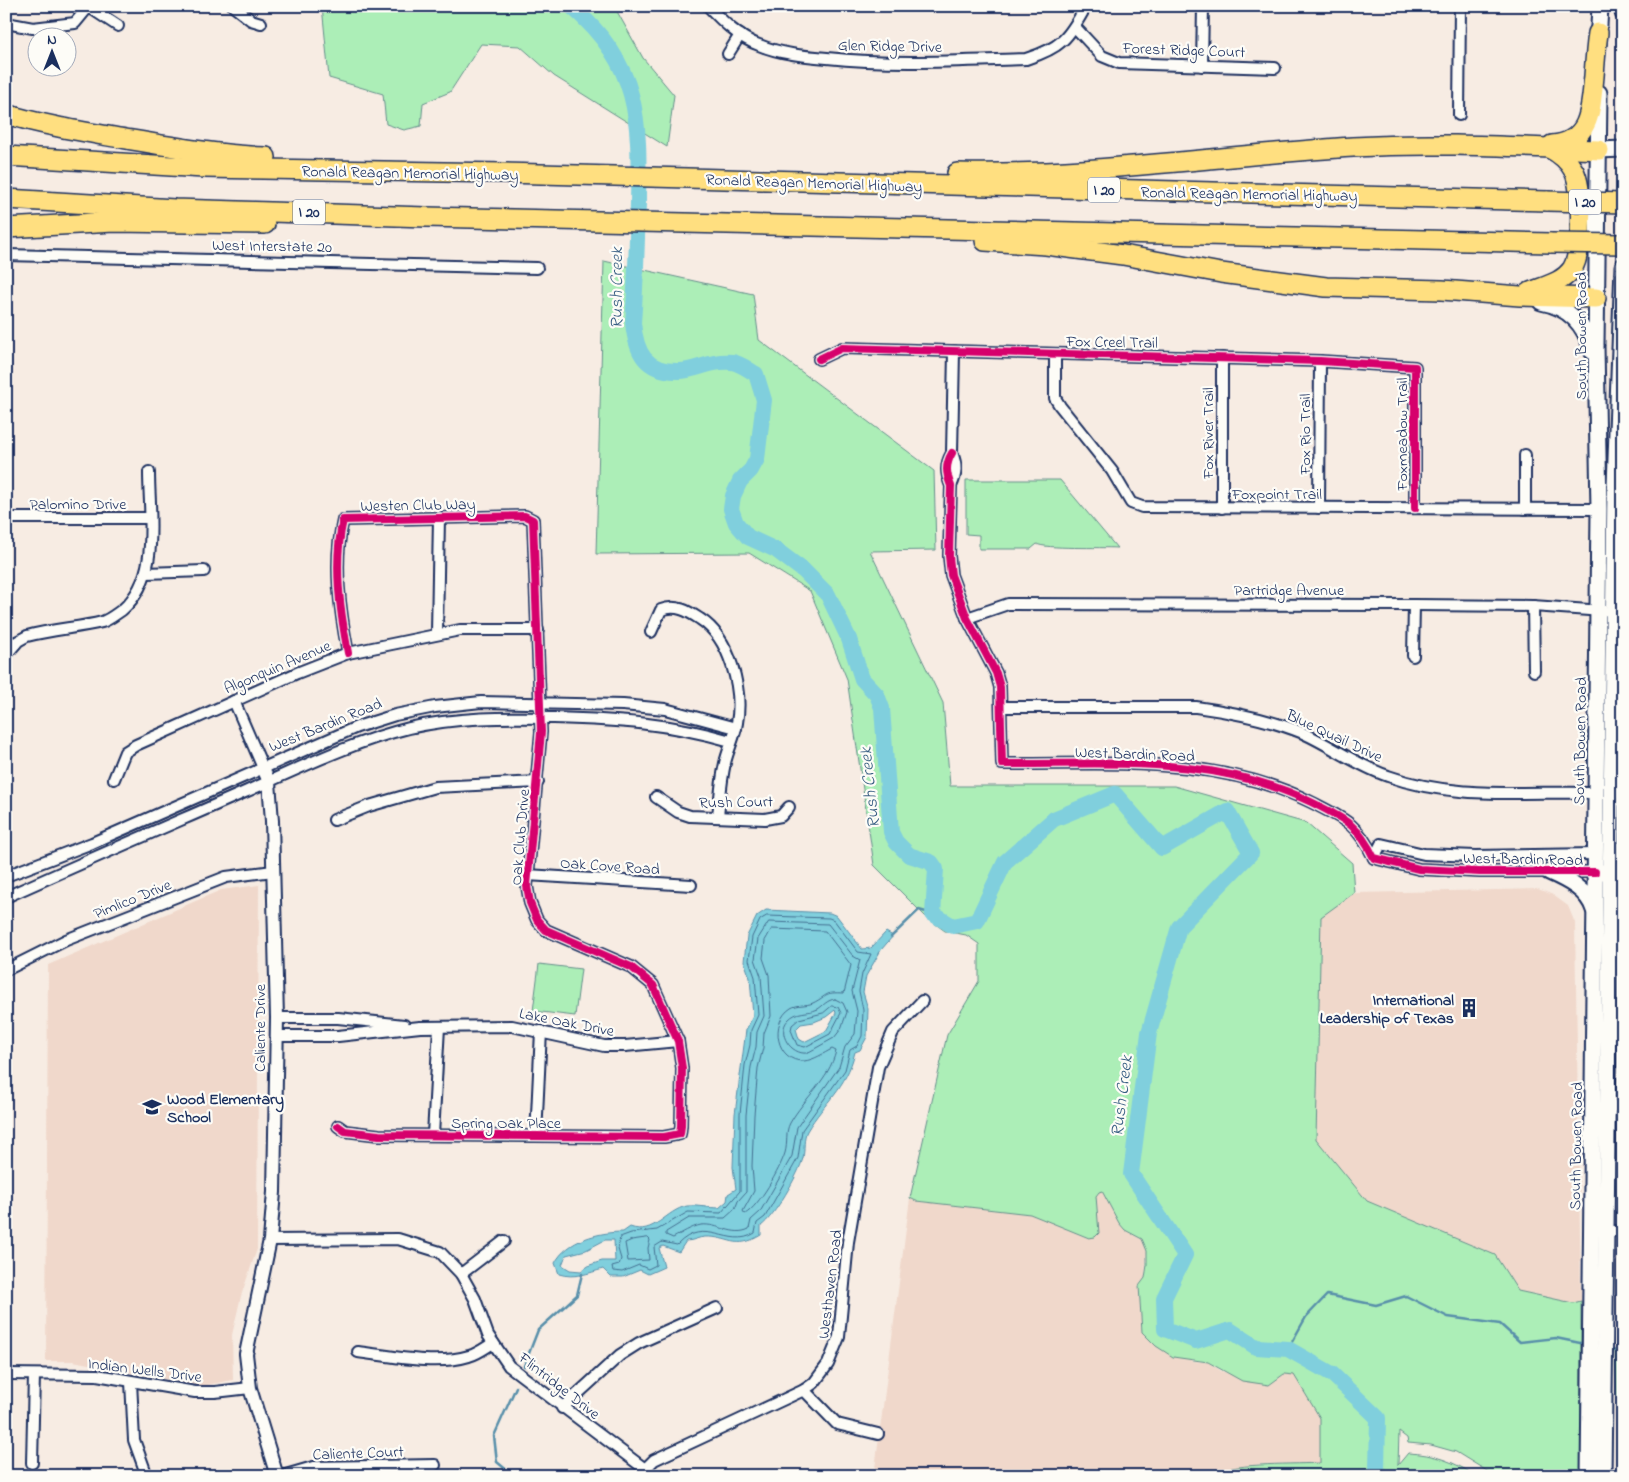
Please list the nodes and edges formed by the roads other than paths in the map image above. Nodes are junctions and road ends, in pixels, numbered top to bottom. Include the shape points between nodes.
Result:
1 (89, 6) edge
2 (233, 6) edge
3 (708, 6) edge
4 (1086, 6) edge
5 (1203, 6) edge
6 (1460, 6) edge
7 (1600, 6) edge
8 (1622, 6) edge
9 (1623, 12) edge
10 (6, 23) edge
11 (262, 23) dead end
12 (118, 26) dead end
13 (1075, 27) junction
14 (1598, 33) junction
15 (740, 34) junction
16 (728, 54) dead end
17 (1202, 66) junction
18 (1275, 68) dead end
19 (6, 114) edge
20 (1459, 115) dead end
21 (1526, 147) junction
22 (1548, 148) junction
23 (1623, 149) edge
24 (1599, 150) junction
25 (6, 156) edge
26 (504, 173) junction
27 (721, 179) junction
28 (6, 199) edge
29 (1623, 203) edge
30 (426, 217) junction
31 (762, 226) junction
32 (6, 228) edge
33 (1623, 244) edge
34 (6, 255) edge
35 (1623, 266) edge
36 (537, 268) dead end
37 (1520, 296) junction
38 (1596, 298) junction
39 (1622, 299) edge
40 (954, 351) junction
41 (1055, 354) junction
42 (1622, 357) edge
43 (1222, 358) junction
44 (819, 359) dead end
45 (1320, 361) junction
46 (1407, 366) joint
47 (1596, 366) junction
48 (1525, 455) dead end
49 (149, 472) dead end
50 (1222, 508) junction
51 (1319, 508) junction
52 (1415, 508) junction
53 (1525, 509) junction
54 (1599, 509) junction
55 (440, 517) junction
56 (6, 518) edge
57 (149, 518) junction
58 (534, 522) joint
59 (204, 571) dead end
60 (146, 574) junction
61 (1414, 605) junction
62 (1533, 606) junction
63 (1598, 611) junction
64 (1614, 611) junction
65 (967, 618) junction
66 (538, 630) junction
67 (651, 632) dead end
68 (437, 633) junction
69 (11, 641) edge
70 (348, 652) junction
71 (6, 654) edge
72 (1413, 656) dead end
73 (1534, 671) dead end
74 (1597, 694) junction
75 (1618, 694) edge
76 (234, 701) junction
77 (540, 702) junction
78 (1002, 707) junction
79 (540, 718) junction
80 (736, 728) junction
81 (731, 741) junction
82 (263, 768) junction
83 (114, 779) dead end
84 (269, 782) junction
85 (538, 782) junction
86 (1596, 793) junction
87 (656, 797) dead end
88 (789, 807) dead end
89 (718, 816) junction
90 (334, 820) dead end
91 (1617, 834) edge
92 (1595, 854) junction
93 (1617, 854) edge
94 (1374, 858) junction
95 (273, 871) junction
96 (1549, 872) junction
97 (1609, 872) edge
98 (527, 875) junction
99 (6, 876) edge
100 (691, 885) dead end
101 (6, 897) edge
102 (1595, 914) junction
103 (6, 970) edge
104 (922, 1002) dead end
105 (277, 1018) junction
106 (420, 1027) junction
107 (439, 1027) junction
108 (541, 1031) junction
109 (276, 1036) junction
110 (678, 1040) junction
111 (1623, 1106) edge
112 (1600, 1107) junction
113 (338, 1126) dead end
114 (433, 1135) junction
115 (536, 1136) junction
116 (677, 1136) joint
117 (1598, 1231) junction
118 (1623, 1231) edge
119 (270, 1240) junction
120 (504, 1241) dead end
121 (461, 1274) junction
122 (717, 1308) dead end
123 (493, 1343) junction
124 (358, 1352) dead end
125 (6, 1374) edge
126 (34, 1374) junction
127 (1596, 1377) junction
128 (131, 1382) junction
129 (250, 1388) junction
130 (804, 1390) junction
131 (562, 1408) junction
132 (878, 1434) dead end
133 (32, 1463) dead end
134 (435, 1464) dead end
135 (643, 1472) edge
136 (147, 1476) edge
137 (277, 1476) edge
138 (282, 1476) edge
139 (1588, 1476) edge
140 (1603, 1476) edge

1 - 10 street via 75,23 33,28
1 - 12 street
2 - 11 street via 251,20
3 - 15 street, Glen Ridge Drive
4 - 13 street, Glen Ridge Drive
5 - 17 street
6 - 20 street
7 - 14 main road, South Bowen Road
8 - 9 main road
13 - 15 street, Glen Ridge Drive via 1057,46 1026,60 855,61 789,54 759,46
13 - 17 street, Forest Ridge Court via 1102,56 1119,63
14 - 21 highway via 1591,111 1586,126 1563,143
14 - 24 main road, South Bowen Road
15 - 16 street
17 - 18 street, Forest Ridge Court
19 - 26 highway via 78,131 209,152 378,161
21 - 22 highway
21 - 27 highway via 1353,147 1061,170 975,174 855,172
22 - 24 highway
22 - 37 highway via 1566,160 1577,179 1580,197 1576,260 1564,278
23 - 24 main road
24 - 38 main road, South Bowen Road
25 - 26 highway, Ronald Reagan Memorial Highway / I 20 via 204,168
26 - 27 highway, Ronald Reagan Memorial Highway / I 20
27 - 29 highway, Ronald Reagan Memorial Highway / I 20, bridge
28 - 30 highway, I 20
30 - 31 highway, I 20
30 - 32 highway via 302,224 114,222
31 - 33 highway, I 20, bridge
31 - 37 highway via 882,238 1046,245 1123,254 1220,273 1326,288 1442,290
34 - 36 street, West Interstate 20
35 - 39 main road, South Bowen Road
37 - 38 highway
37 - 47 main road via 1560,306 1581,324
38 - 39 main road
38 - 47 main road, South Bowen Road
39 - 42 main road, South Bowen Road
40 - 41 street, Fox Creel Trail
40 - 44 street, Fox Creel Trail via 842,348
40 - 65 street via 952,453 956,476 951,486 950,569
41 - 43 street, Fox Creel Trail
41 - 50 street, Foxpoint Trail via 1055,398 1112,471 1131,503 1142,507
42 - 64 main road, South Bowen Road via 1615,486
43 - 45 street, Fox Creel Trail
43 - 50 street, Fox River Trail
45 - 46 street, Fox Creel Trail
45 - 51 street, Fox Rio Trail
46 - 52 street, Foxmeadow Trail via 1415,367
47 - 54 main road, South Bowen Road
48 - 53 street
49 - 57 street
50 - 51 street, Foxpoint Trail
51 - 52 street, Foxpoint Trail
52 - 53 street, Foxpoint Trail
53 - 54 street, Foxpoint Trail
54 - 63 main road, South Bowen Road
55 - 58 street, Westen Club Way via 525,516
55 - 68 street
55 - 70 street, Westen Club Way via 343,520 339,551 340,612
56 - 57 street, Palomino Drive
57 - 60 street via 150,553
58 - 66 street, Oak Club Drive
59 - 60 street
60 - 69 street via 126,606 104,621 44,631
61 - 62 street, Partridge Avenue
61 - 65 street, Partridge Avenue via 1008,604
61 - 72 street
62 - 63 street, Partridge Avenue
62 - 73 street
63 - 64 street, Partridge Avenue
63 - 74 main road, South Bowen Road
64 - 75 main road, South Bowen Road
65 - 78 street via 996,673
66 - 68 street, Algonquin Avenue
66 - 77 street, Oak Club Drive
67 - 80 street via 658,615 668,608 688,611 704,621 728,656 738,700
68 - 70 street, Algonquin Avenue
69 - 71 street
70 - 76 street, Algonquin Avenue
74 - 75 street
74 - 86 main road, South Bowen Road
75 - 91 main road, South Bowen Road
76 - 82 street, Caliente Drive
76 - 83 street, Algonquin Avenue via 125,752
77 - 79 street, Oak Club Drive
77 - 80 street, West Bardin Road via 665,709
77 - 82 street, West Bardin Road via 481,702 395,714
78 - 86 street, Blue Quail Drive via 1196,707 1271,722 1302,733 1362,765 1417,785 1458,792
78 - 94 street, West Bardin Road via 1002,764 1192,766 1258,780 1348,820 1365,838
79 - 81 street, West Bardin Road via 623,720 665,725
79 - 84 street, West Bardin Road via 510,716 452,720 410,728 377,737
79 - 85 street, Oak Club Drive
80 - 81 street
81 - 89 street
82 - 84 street, Caliente Drive
82 - 99 street, West Bardin Road via 92,843
84 - 95 street, Caliente Drive
84 - 101 street, West Bardin Road
85 - 90 street via 435,787
85 - 98 street, Oak Club Drive
86 - 92 main road, South Bowen Road
87 - 89 street, Rush Court via 690,816
88 - 89 street, Rush Court via 781,816 765,819
91 - 93 main road, South Bowen Road
92 - 93 main road, West Bardin Road
92 - 94 street, West Bardin Road via 1424,854 1381,844
92 - 97 main road, South Bowen Road
93 - 97 main road, South Bowen Road
94 - 96 street, West Bardin Road via 1419,869
95 - 103 street, Pimlico Drive via 226,877 66,940
95 - 105 street, Caliente Drive
96 - 97 street, West Bardin Road
96 - 102 main road via 1576,886 1586,896
97 - 102 main road, South Bowen Road
97 - 112 main road, South Bowen Road
98 - 100 street, Oak Cove Road
98 - 110 street, Oak Club Drive via 530,903 537,920 546,930 631,967 652,985
102 - 112 main road, South Bowen Road
104 - 130 street, Westhaven Road via 893,1032 878,1067 848,1242 839,1337 828,1364 814,1383
105 - 106 street, Lake Oak Drive via 338,1018
105 - 109 street, Caliente Drive
106 - 107 street, Lake Oak Drive
106 - 109 street, Lake Oak Drive via 338,1036
107 - 108 street, Lake Oak Drive via 512,1026
107 - 114 street
108 - 110 street, Lake Oak Drive via 604,1046
108 - 115 street
109 - 119 street, Caliente Drive via 274,1192
110 - 116 street, Oak Club Drive via 682,1068 682,1116
111 - 112 street
112 - 117 main road, South Bowen Road
113 - 114 street, Spring Oak Place via 345,1131 379,1135
114 - 115 street, Spring Oak Place
115 - 116 street, Spring Oak Place
117 - 118 street
117 - 127 main road, South Bowen Road via 1590,1309
117 - 127 main road, South Bowen Road via 1605,1316
119 - 121 street, Flintridge Drive via 398,1239 440,1252
119 - 129 street, Caliente Drive via 246,1354
120 - 121 street
121 - 123 street, Flintridge Drive
122 - 131 street via 639,1343 620,1355
123 - 124 street via 471,1356 453,1360
123 - 131 street, Flintridge Drive via 509,1366
125 - 126 street, Indian Wells Drive
126 - 128 street, Indian Wells Drive via 97,1375
126 - 133 street
127 - 139 main road, South Bowen Road
127 - 140 main road, South Bowen Road
128 - 129 street, Indian Wells Drive via 195,1392
128 - 136 street via 134,1440
129 - 137 street, Caliente Drive
130 - 132 street via 837,1424
130 - 135 street, Westhaven Road via 654,1460
131 - 135 street, Flintridge Drive
134 - 138 street, Caliente Court via 312,1467

